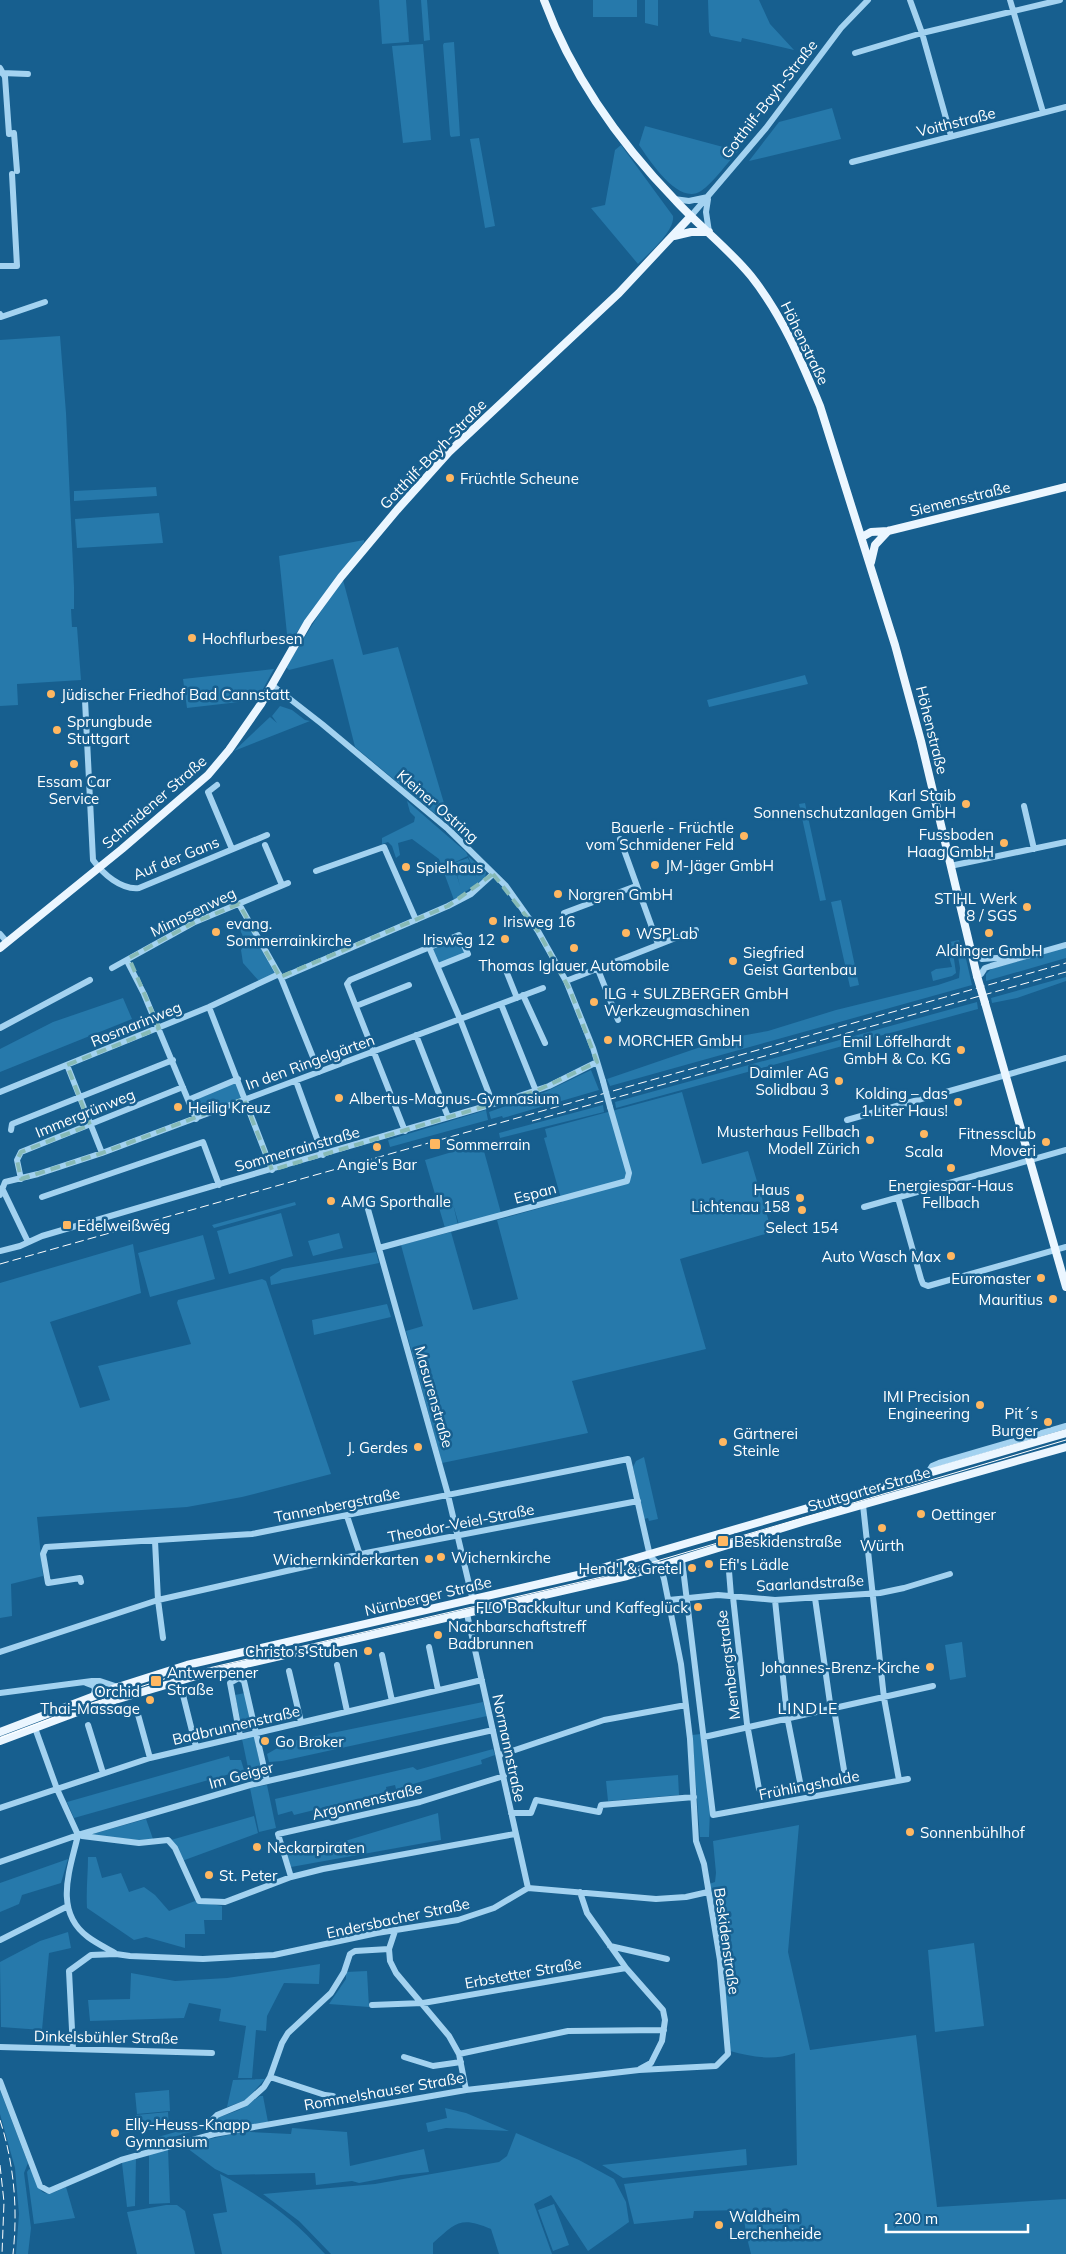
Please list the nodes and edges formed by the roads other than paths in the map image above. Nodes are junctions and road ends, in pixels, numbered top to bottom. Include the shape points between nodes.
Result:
1 (544, 0) edge
2 (868, 0) edge
3 (910, 0) edge
4 (1010, 0) edge
5 (1060, 0) edge
6 (1013, 12) junction
7 (922, 34) junction
8 (855, 52) dead end
9 (1, 72) edge
10 (28, 74) dead end
11 (1066, 106) edge
12 (1044, 112) junction
13 (951, 136) junction
14 (852, 162) dead end
15 (708, 198) junction
16 (674, 199) junction
17 (691, 216) junction
18 (709, 232) junction
19 (674, 236) junction
20 (0, 266) edge
21 (45, 302) dead end
22 (0, 314) edge
23 (1066, 487) edge
24 (885, 533) junction
25 (862, 537) junction
26 (870, 564) junction
27 (308, 622) joint
28 (272, 685) junction
29 (85, 700) dead end
30 (217, 785) dead end
31 (1024, 806) dead end
32 (267, 835) dead end
33 (620, 839) dead end
34 (1066, 842) edge
35 (265, 845) dead end
36 (232, 849) junction
37 (1034, 849) junction
38 (93, 860) junction
39 (950, 866) junction
40 (100, 867) junction
41 (316, 871) dead end
42 (493, 874) junction
43 (88, 876) junction
44 (636, 886) junction
45 (240, 904) junction
46 (564, 912) dead end
47 (416, 920) junction
48 (696, 930) dead end
49 (0, 934) edge
50 (966, 934) junction
51 (7, 942) junction
52 (658, 944) junction
53 (1066, 945) edge
54 (429, 947) junction
55 (0, 948) edge
56 (1037, 953) junction
57 (1015, 957) junction
58 (127, 961) junction
59 (438, 966) junction
60 (502, 967) dead end
61 (597, 967) junction
62 (112, 968) dead end
63 (980, 972) junction
64 (280, 976) junction
65 (90, 980) dead end
66 (566, 981) junction
67 (410, 985) dead end
68 (543, 988) dead end
69 (520, 996) junction
70 (501, 1004) junction
71 (356, 1006) junction
72 (209, 1007) junction
73 (460, 1019) junction
74 (618, 1020) dead end
75 (0, 1028) edge
76 (159, 1028) junction
77 (416, 1035) junction
78 (545, 1043) dead end
79 (375, 1052) junction
80 (1066, 1058) edge
81 (173, 1060) junction
82 (597, 1062) junction
83 (67, 1065) junction
84 (319, 1072) junction
85 (1006, 1075) junction
86 (238, 1079) junction
87 (296, 1081) junction
88 (184, 1087) junction
89 (536, 1091) junction
90 (0, 1092) edge
91 (79, 1097) junction
92 (244, 1099) junction
93 (188, 1100) junction
94 (493, 1104) junction
95 (611, 1109) joint
96 (448, 1117) junction
97 (196, 1119) junction
98 (848, 1120) dead end
99 (90, 1125) junction
100 (11, 1130) dead end
101 (405, 1131) junction
102 (1066, 1150) edge
103 (102, 1153) junction
104 (323, 1155) junction
105 (1029, 1160) junction
106 (272, 1170) junction
107 (20, 1179) junction
108 (219, 1185) junction
109 (1, 1186) edge
110 (0, 1195) edge
111 (42, 1197) dead end
112 (898, 1198) junction
113 (366, 1202) dead end
114 (864, 1207) dead end
115 (28, 1242) junction
116 (1066, 1247) edge
117 (379, 1248) junction
118 (1055, 1250) junction
119 (0, 1251) edge
120 (1066, 1287) edge
121 (1066, 1426) edge
122 (1066, 1433) edge
123 (1066, 1447) edge
124 (927, 1474) junction
125 (864, 1493) joint
126 (448, 1495) junction
127 (638, 1501) junction
128 (863, 1505) junction
129 (347, 1516) junction
130 (459, 1536) junction
131 (155, 1541) junction
132 (668, 1550) junction
133 (360, 1555) junction
134 (650, 1556) junction
135 (682, 1560) junction
136 (660, 1566) junction
137 (729, 1571) dead end
138 (641, 1572) junction
139 (950, 1574) dead end
140 (81, 1582) dead end
141 (873, 1593) junction
142 (732, 1596) junction
143 (686, 1598) junction
144 (816, 1598) junction
145 (158, 1600) junction
146 (473, 1600) junction
147 (669, 1600) junction
148 (775, 1600) junction
149 (467, 1614) junction
150 (162, 1638) dead end
151 (429, 1647) dead end
152 (0, 1652) edge
153 (382, 1655) dead end
154 (337, 1665) dead end
155 (289, 1671) dead end
156 (482, 1680) junction
157 (85, 1682) junction
158 (933, 1686) dead end
159 (118, 1687) junction
160 (438, 1690) junction
161 (0, 1693) edge
162 (183, 1695) dead end
163 (93, 1696) junction
164 (884, 1698) junction
165 (392, 1701) junction
166 (686, 1705) junction
167 (833, 1710) junction
168 (137, 1711) dead end
169 (347, 1711) junction
170 (788, 1720) junction
171 (301, 1722) junction
172 (88, 1725) dead end
173 (35, 1728) junction
174 (748, 1728) junction
175 (493, 1730) junction
176 (0, 1732) edge
177 (257, 1732) junction
178 (240, 1736) junction
179 (704, 1738) junction
180 (0, 1741) edge
181 (196, 1747) junction
182 (500, 1755) junction
183 (150, 1758) junction
184 (844, 1770) dead end
185 (103, 1773) junction
186 (504, 1776) junction
187 (908, 1779) dead end
188 (267, 1780) junction
189 (899, 1780) junction
190 (800, 1782) dead end
191 (57, 1789) junction
192 (760, 1789) dead end
193 (694, 1798) junction
194 (0, 1808) edge
195 (511, 1813) junction
196 (515, 1834) junction
197 (78, 1835) junction
198 (0, 1862) edge
199 (290, 1877) junction
200 (528, 1888) junction
201 (580, 1892) junction
202 (708, 1892) junction
203 (66, 1907) junction
204 (395, 1932) junction
205 (0, 1940) edge
206 (610, 1946) junction
207 (389, 1948) junction
208 (116, 1954) junction
209 (667, 1959) dead end
210 (626, 1968) junction
211 (424, 2003) junction
212 (372, 2005) dead end
213 (664, 2030) junction
214 (0, 2047) edge
215 (73, 2049) junction
216 (212, 2052) dead end
217 (459, 2054) junction
218 (728, 2054) joint
219 (404, 2057) dead end
220 (461, 2062) junction
221 (639, 2070) junction
222 (270, 2077) junction
223 (0, 2081) edge
224 (466, 2090) junction
225 (333, 2096) dead end
226 (214, 2134) junction

1 - 16 main road, Höhenstraße via 563,45 596,102 628,148
2 - 15 street, Gotthilf-Bayh-Straße via 842,28
3 - 7 street
4 - 6 street
5 - 6 street
6 - 7 street
6 - 12 street
7 - 8 street
7 - 13 street
9 - 10 street
9 - 20 street via 5,77 9,134 14,134 17,266
11 - 12 street, Voithstraße
12 - 13 street, Voithstraße
13 - 14 street, Voithstraße
15 - 16 street
15 - 17 street, Gotthilf-Bayh-Straße
15 - 18 street
16 - 17 main road, Höhenstraße
17 - 18 main road, Höhenstraße
17 - 19 main road
18 - 19 main road
18 - 25 main road, Höhenstraße via 751,276 782,321 820,406
19 - 27 main road, Gotthilf-Bayh-Straße via 592,319 418,484
21 - 22 street via 1,317
23 - 24 main road, Siemensstraße
24 - 25 main road, Siemensstraße via 872,538
24 - 26 main road via 875,545
25 - 26 main road, Höhenstraße
26 - 39 main road, Höhenstraße via 921,741
27 - 28 main road, Schmidener Straße
28 - 40 main road, Schmidener Straße via 229,750 208,775
28 - 42 street, Kleiner Ostring via 448,830
29 - 38 street
30 - 36 street via 208,792
31 - 37 street
32 - 36 street, Auf der Gans
33 - 44 street
34 - 37 street
35 - 45 street, Mimosenweg via 285,884
36 - 40 street, Auf der Gans via 139,888 116,883
37 - 39 street
38 - 40 street, Auf der Gans
38 - 43 street
39 - 50 main road, Höhenstraße
40 - 43 main road, Schmidener Straße
41 - 47 street via 384,846
42 - 47 street, Rosmarinweg via 465,897
42 - 66 street, Kleiner Ostring via 506,886 538,931
43 - 51 main road, Schmidener Straße
44 - 46 street
44 - 52 street
45 - 58 street, Mimosenweg via 196,922
45 - 64 street
47 - 64 street, Rosmarinweg
48 - 52 street
49 - 51 street
50 - 57 street via 978,957
50 - 63 main road, Höhenstraße
51 - 55 main road, Schmidener Straße
52 - 61 street
53 - 56 street
54 - 59 street
54 - 59 street via 459,935 468,954
54 - 71 street via 350,980 347,984
56 - 57 street
56 - 63 street
57 - 63 street via 980,963
58 - 62 street, Mimosenweg
58 - 76 street
59 - 73 street
60 - 69 street
61 - 66 street
61 - 74 street
63 - 85 main road, Höhenstraße, bridge via 981,990
64 - 72 street, Rosmarinweg
64 - 84 street
65 - 75 street
66 - 82 street, Kleiner Ostring
67 - 71 street
68 - 69 street, In den Ringelgärten
69 - 70 street, In den Ringelgärten
69 - 78 street
70 - 73 street, In den Ringelgärten
70 - 89 street
71 - 79 street
72 - 76 street, Rosmarinweg
72 - 86 street
73 - 77 street, In den Ringelgärten
73 - 94 street
76 - 81 street
76 - 83 street, Rosmarinweg
77 - 79 street, In den Ringelgärten
77 - 96 street
79 - 84 street, In den Ringelgärten
79 - 101 street
80 - 85 street
81 - 88 street
81 - 91 street
82 - 89 street, Sommerrainstraße
82 - 95 street, Kleiner Ostring, bridge
83 - 90 street, Rosmarinweg
83 - 91 street
84 - 87 street, In den Ringelgärten
85 - 98 street
85 - 105 main road, Höhenstraße
86 - 92 street
86 - 93 street
87 - 92 street, In den Ringelgärten
87 - 104 street
88 - 93 street
88 - 99 street, Immergrünweg
89 - 94 street, Sommerrainstraße
91 - 99 street
91 - 100 street via 12,1124
92 - 97 street, In den Ringelgärten
92 - 106 street
93 - 97 street
94 - 96 street, Sommerrainstraße
95 - 117 street, Espan via 629,1173 627,1181
96 - 101 street, Sommerrainstraße
97 - 103 street, In den Ringelgärten
99 - 103 street
99 - 107 street, Immergrünweg via 21,1152 17,1160
101 - 104 street, Sommerrainstraße
102 - 105 street
103 - 107 street, In den Ringelgärten
104 - 106 street, Sommerrainstraße
105 - 112 street
105 - 118 main road, Höhenstraße
106 - 108 street, Sommerrainstraße
107 - 109 street, In den Ringelgärten
108 - 111 street via 204,1142
108 - 115 street, Sommerrainstraße
109 - 110 street
109 - 115 street
112 - 114 street
112 - 118 street via 921,1279 928,1286
113 - 117 street, Masurenstraße
115 - 119 street, Sommerrainstraße
116 - 118 street
117 - 126 street, Masurenstraße
118 - 120 main road, Höhenstraße
121 - 124 street, Stuttgarter Straße via 939,1463 932,1466
122 - 124 main road, Stuttgarter Straße
123 - 128 main road, Stuttgarter Straße
124 - 125 main road, Stuttgarter Straße
125 - 132 main road, Nürnberger Straße
126 - 127 street, Tannenbergstraße via 628,1459
126 - 129 street, Tannenbergstraße
126 - 130 street, Masurenstraße
127 - 130 street, Theodor-Veiel-Straße
127 - 134 street
128 - 135 main road, Stuttgarter Straße
128 - 141 street
129 - 131 street, Tannenbergstraße via 252,1534
129 - 133 street
130 - 133 street, Theodor-Veiel-Straße
130 - 146 street, Masurenstraße
131 - 140 street, Tannenbergstraße via 46,1547 43,1554 48,1583 80,1578
131 - 145 street
132 - 134 main road, Nürnberger Straße
132 - 136 main road via 660,1558
133 - 145 street, Theodor-Veiel-Straße
134 - 136 street
134 - 138 main road via 650,1564
134 - 146 main road, Nürnberger Straße
135 - 136 main road, Nürnberger Straße
135 - 143 street
136 - 138 main road, Nürnberger Straße
136 - 147 street, Beskidenstraße
137 - 142 street, Membergstraße
138 - 149 main road, Nürnberger Straße
139 - 141 street, Saarlandstraße via 904,1588
141 - 144 street, Saarlandstraße
141 - 164 street
142 - 143 street, Saarlandstraße
142 - 148 street, Saarlandstraße
142 - 174 street, Membergstraße
143 - 147 street, Saarlandstraße
143 - 179 street
144 - 148 street, Saarlandstraße
144 - 167 street
145 - 150 street
145 - 152 street, Theodor-Veiel-Straße
146 - 159 main road, Nürnberger Straße via 187,1666
147 - 166 street, Beskidenstraße
148 - 170 street
149 - 156 street, Normannstraße
149 - 173 main road, Nürnberger Straße via 203,1674 103,1703
151 - 160 street
153 - 165 street
154 - 169 street
155 - 171 street
156 - 160 street, Badbrunnenstraße
156 - 175 street, Normannstraße
157 - 159 street via 100,1681
157 - 161 street
157 - 163 street via 94,1686
158 - 164 street
159 - 163 main road, Nürnberger Straße
160 - 165 street, Badbrunnenstraße
162 - 181 street
163 - 176 main road, Nürnberger Straße
164 - 167 street
164 - 189 street
165 - 169 street, Badbrunnenstraße
166 - 182 street via 604,1720
166 - 193 street, Beskidenstraße
167 - 170 street
167 - 184 street
168 - 183 street
169 - 171 street, Badbrunnenstraße
170 - 174 street
170 - 190 street
171 - 177 street, Badbrunnenstraße
172 - 185 street
173 - 180 main road, Nürnberger Straße
173 - 191 street
174 - 179 street
174 - 192 street, Membergstraße
175 - 182 street, Normannstraße
175 - 188 street, Im Geiger
177 - 178 street, Badbrunnenstraße
177 - 178 street via 244,1682 235,1679 230,1682 230,1691
177 - 188 street
178 - 181 street, Badbrunnenstraße
179 - 189 street, Frühlingshalde via 713,1816
181 - 183 street, Badbrunnenstraße
182 - 186 street, Normannstraße
183 - 185 street, Badbrunnenstraße
185 - 191 street, Badbrunnenstraße
186 - 195 street, Normannstraße
186 - 199 street, Argonnenstraße via 420,1802 278,1834
187 - 189 street, Frühlingshalde
188 - 197 street, Im Geiger
191 - 194 street, Badbrunnenstraße
191 - 197 street
193 - 195 street via 601,1805 600,1812 536,1800 532,1813
193 - 202 street, Beskidenstraße via 696,1841 704,1864
195 - 196 street, Normannstraße
196 - 199 street
196 - 200 street, Normannstraße
197 - 198 street, Im Geiger
197 - 199 street via 139,1843 168,1840 175,1848 199,1900 225,1902
197 - 203 street via 67,1885
200 - 201 street
200 - 204 street, Endersbacher Straße via 477,1914
201 - 202 street via 656,1899
201 - 206 street via 588,1913
202 - 218 street, Beskidenstraße via 720,1960
203 - 205 street
203 - 208 street via 87,1936
204 - 207 street
204 - 208 street, Endersbacher Straße via 254,1957 203,1959
206 - 209 street
206 - 210 street
207 - 211 street via 390,1961 396,1973
207 - 222 street via 350,1954 331,1993 295,2024 282,2042
208 - 215 street, Endersbacher Straße via 91,1955 69,1971
210 - 211 street, Erbstetter Straße
210 - 213 street via 663,2010
211 - 212 street, Erbstetter Straße
211 - 217 street
213 - 217 street via 568,2031
213 - 221 street via 651,2063
214 - 215 street, Dinkelsbühler Straße
215 - 216 street, Dinkelsbühler Straße
217 - 220 street
218 - 221 street, Rommelshauser Straße via 716,2066
219 - 220 street via 433,2066
220 - 224 street
221 - 224 street, Rommelshauser Straße
222 - 225 street
222 - 226 street via 258,2094 246,2103 217,2114 213,2119
223 - 226 street, Rommelshauser Straße via 40,2186 49,2191 121,2160
224 - 226 street, Rommelshauser Straße

